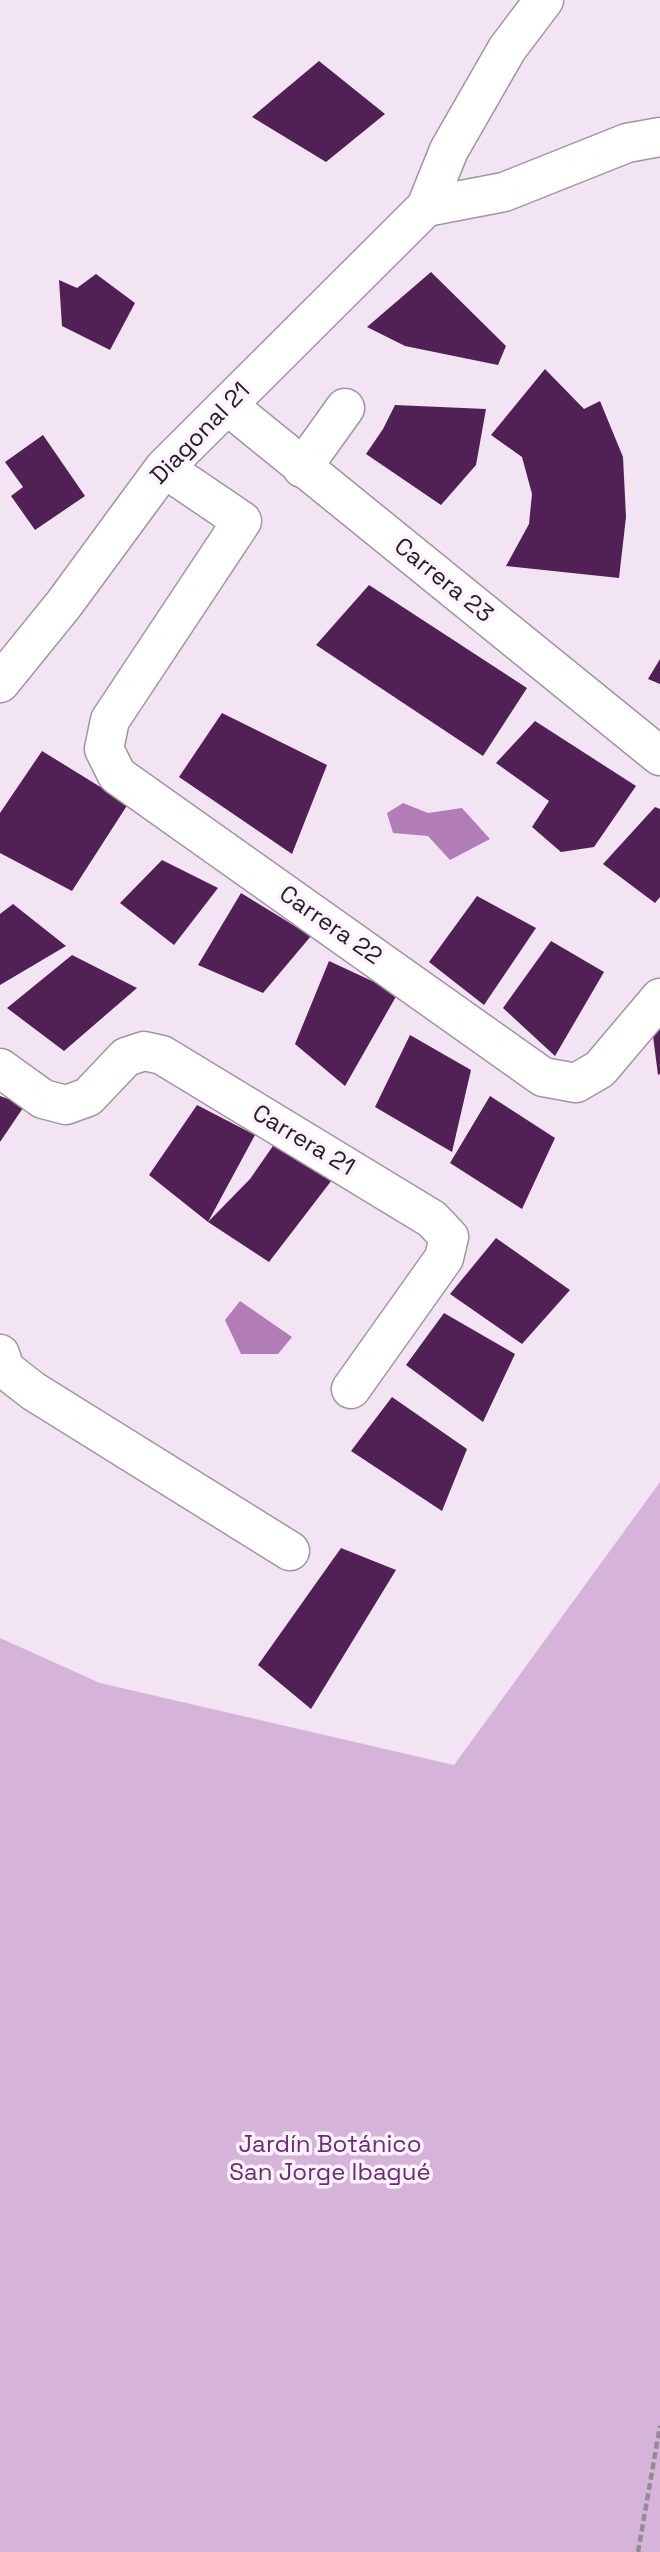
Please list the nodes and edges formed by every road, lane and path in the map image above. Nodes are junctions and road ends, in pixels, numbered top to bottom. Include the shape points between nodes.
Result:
1 (544, 0) edge
2 (660, 137) edge
3 (426, 207) junction
4 (227, 405) junction
5 (345, 408) dead end
6 (164, 468) junction
7 (302, 468) junction
8 (0, 683) edge
9 (660, 755) edge
10 (660, 998) edge
11 (0, 1068) edge
12 (0, 1354) edge
13 (351, 1388) dead end
14 (290, 1551) dead end
15 (660, 2426) edge
16 (638, 2552) edge

1 - 3 street via 507,49 449,150
2 - 3 street via 627,143 504,192
3 - 4 street, Diagonal 21
4 - 6 street, Diagonal 21
4 - 7 street, Carrera 23
5 - 7 street
6 - 8 street, Diagonal 21
6 - 10 street, Carrera 22 via 242,521 110,720 104,749 117,775 543,1077 576,1083 600,1069
7 - 9 street, Carrera 23
11 - 13 street, Carrera 21 via 43,1099 66,1105 88,1097 127,1057 145,1051 162,1055 432,1219 449,1237 444,1258
12 - 14 street via 5,1369 33,1391
15 - 16 path

